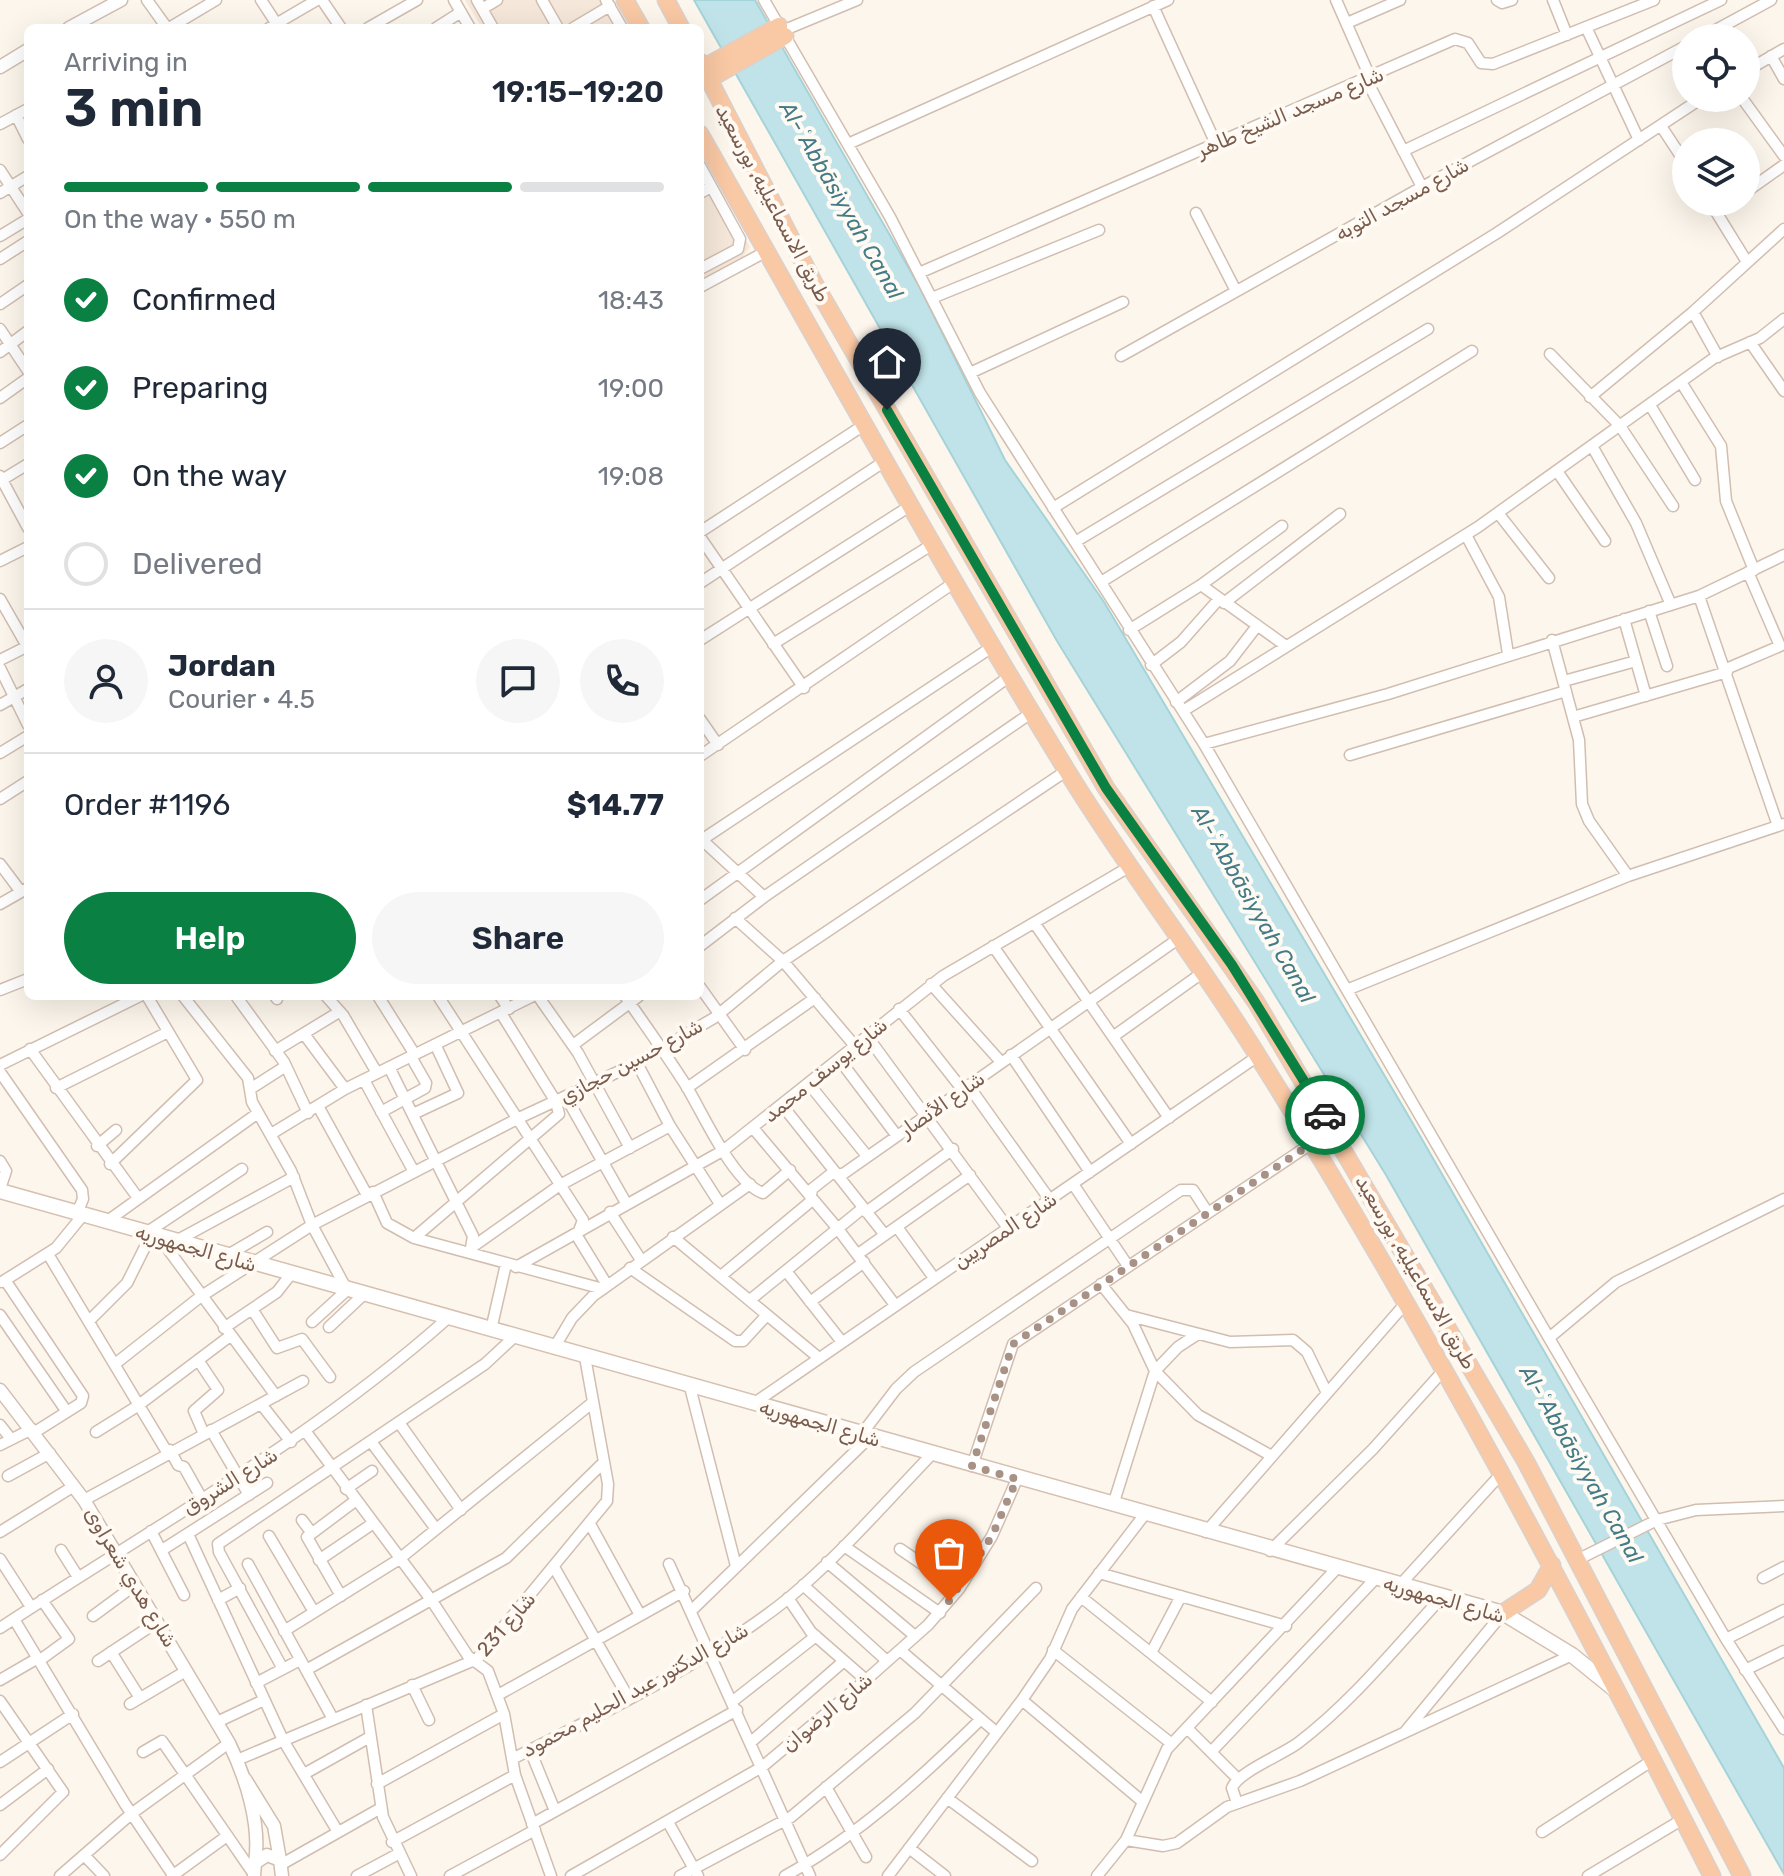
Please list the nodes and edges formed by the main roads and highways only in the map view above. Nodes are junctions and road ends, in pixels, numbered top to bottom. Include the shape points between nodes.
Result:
1 (666, 0) edge
2 (614, 2) edge
3 (637, 24) edge
4 (679, 24) edge
5 (781, 32) road end
6 (711, 68) edge
7 (704, 141) edge
8 (965, 542) junction
9 (936, 550) junction
10 (985, 578) junction
11 (957, 587) junction
12 (0, 1190) edge
13 (1552, 1565) junction
14 (1503, 1613) junction
15 (1620, 1694) junction
16 (1717, 1826) junction
17 (1693, 1839) junction
18 (1740, 1871) edge
19 (1713, 1876) edge

1 - 4 highway
2 - 3 highway
5 - 6 highway
6 - 8 highway, طريق الاسماعيليه, بورسعيد via 793,245
7 - 9 highway, طريق الاسماعيليه, بورسعيد
8 - 9 highway via 953,556
8 - 10 highway, طريق الاسماعيليه, بورسعيد
9 - 11 highway, طريق الاسماعيليه, بورسعيد
10 - 11 highway via 967,578
10 - 16 highway, طريق الاسماعيليه, بورسعيد via 1106,788 1232,965 1333,1129 1579,1559
11 - 13 highway, طريق الاسماعيليه, بورسعيد via 1066,771 1311,1143
12 - 14 main road, شارع الجمهوريه
13 - 14 highway via 1538,1590
13 - 15 highway, طريق الاسماعيليه, بورسعيد
14 - 15 main road, شارع الجمهوريه via 1572,1655
15 - 17 highway, طريق الاسماعيليه, بورسعيد
16 - 17 highway via 1707,1841
16 - 18 highway, طريق الاسماعيليه, بورسعيد
17 - 19 highway, طريق الاسماعيليه, بورسعيد
18 - 19 highway via 1723,1865

